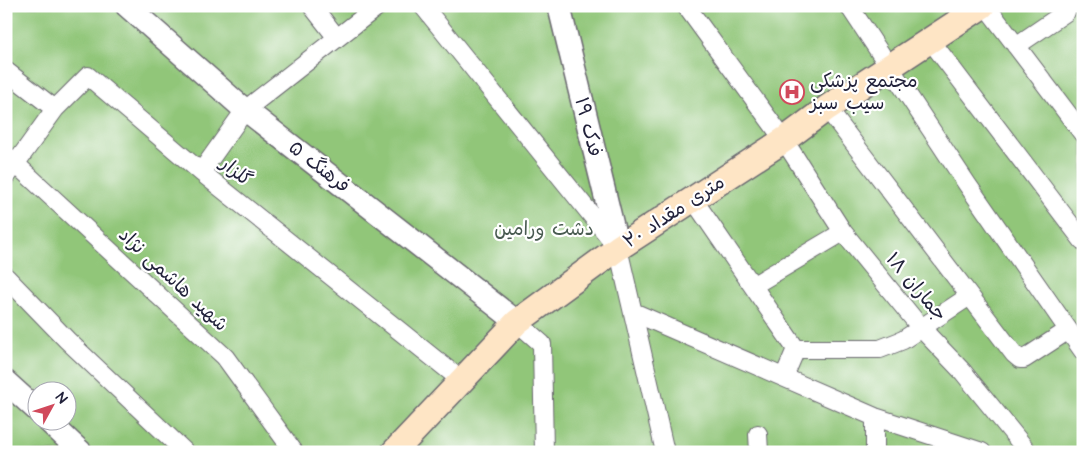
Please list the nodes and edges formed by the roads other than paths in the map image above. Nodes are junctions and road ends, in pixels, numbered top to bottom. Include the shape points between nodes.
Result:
1 (127, 6) edge
2 (312, 6) edge
3 (378, 6) edge
4 (423, 6) edge
5 (559, 6) edge
6 (686, 6) edge
7 (849, 6) edge
8 (984, 6) edge
9 (1066, 12) dead end
10 (337, 38) junction
11 (931, 41) junction
12 (1016, 46) junction
13 (890, 67) junction
14 (6, 71) edge
15 (828, 108) junction
16 (55, 109) junction
17 (246, 110) junction
18 (1083, 134) edge
19 (784, 140) junction
20 (12, 159) edge
21 (201, 172) junction
22 (6, 178) edge
23 (693, 200) junction
24 (843, 232) junction
25 (1083, 241) edge
26 (618, 248) junction
27 (6, 277) edge
28 (754, 285) junction
29 (968, 297) junction
30 (634, 312) junction
31 (517, 322) junction
32 (921, 328) junction
33 (1067, 331) junction
34 (796, 349) junction
35 (1083, 351) edge
36 (784, 377) junction
37 (461, 380) junction
38 (6, 382) edge
39 (28, 402) edge
40 (875, 417) junction
41 (58, 430) edge
42 (758, 434) dead end
43 (1026, 451) edge
44 (81, 452) edge
45 (185, 452) edge
46 (294, 452) edge
47 (394, 452) edge
48 (544, 452) edge
49 (665, 452) edge
50 (758, 452) edge
51 (876, 452) edge
52 (982, 452) edge

1 - 17 street, فرهنگ ۵
2 - 10 street
3 - 10 street
4 - 26 street
5 - 26 street, فدک ۱۹
6 - 19 street, جماران ۱۸
7 - 13 street
8 - 11 main road, ۲۰ متری مقداد
8 - 12 street
9 - 12 street
10 - 17 street
11 - 13 main road, ۲۰ متری مقداد
11 - 25 street
12 - 18 street
13 - 15 main road, ۲۰ متری مقداد
13 - 33 street
14 - 16 street
15 - 19 main road, ۲۰ متری مقداد
15 - 29 street
16 - 20 street, گلزار
16 - 21 street, گلزار via 88,76
17 - 21 street
17 - 31 street, فرهنگ ۵
19 - 23 main road, ۲۰ متری مقداد
19 - 24 street, جماران ۱۸
20 - 22 street, گلزار
20 - 46 street, شهید هاشمی نژاد via 225,357
21 - 37 street, گلزار
23 - 26 main road, ۲۰ متری مقداد
23 - 28 street
24 - 28 street
24 - 32 street, جماران ۱۸
26 - 30 street
26 - 31 main road, ۲۰ متری مقداد
27 - 45 street
28 - 34 street
29 - 32 street
29 - 33 street via 1020,359
30 - 36 street
30 - 49 street
31 - 37 main road, ۲۰ متری مقداد
31 - 48 street via 542,344
32 - 34 street via 880,349
32 - 43 street, جماران ۱۸ via 963,372
33 - 35 street
34 - 36 street
36 - 40 street
37 - 47 main road, ۲۰ متری مقداد
38 - 39 street
40 - 51 street
40 - 52 street
41 - 44 street
42 - 50 street

